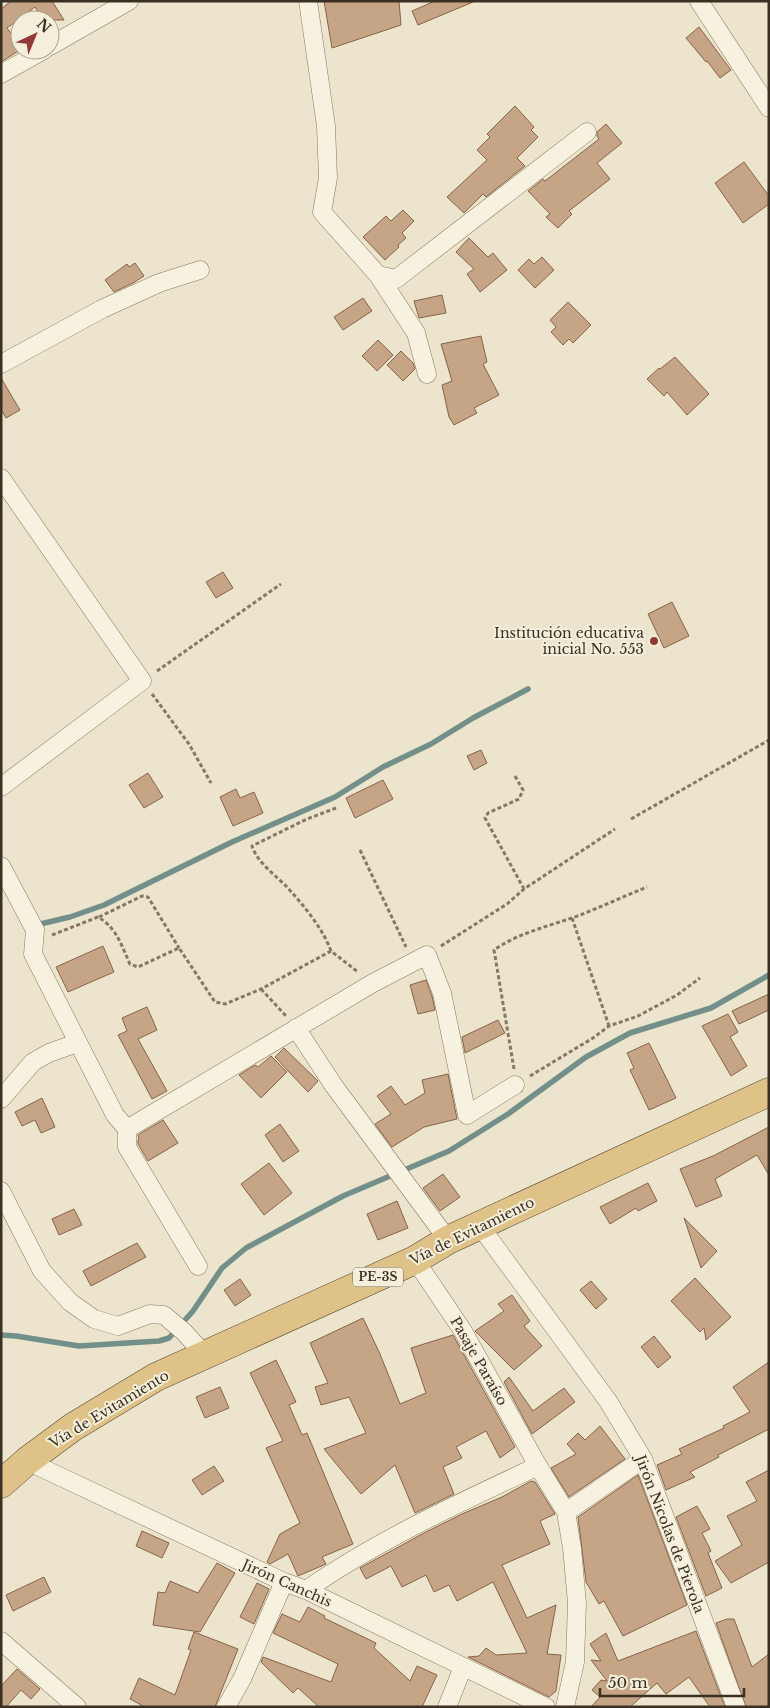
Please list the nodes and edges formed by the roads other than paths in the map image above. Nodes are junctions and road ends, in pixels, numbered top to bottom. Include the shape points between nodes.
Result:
1 (129, 1) edge
2 (308, 1) edge
3 (699, 1) edge
4 (60, 40) edge
5 (26, 60) edge
6 (1, 74) edge
7 (769, 108) edge
8 (587, 132) dead end
9 (200, 270) dead end
10 (378, 275) junction
11 (1, 364) edge
12 (427, 374) dead end
13 (1, 478) edge
14 (1, 786) edge
15 (1, 866) edge
16 (296, 1028) junction
17 (77, 1043) junction
18 (515, 1085) road end
19 (769, 1092) edge
20 (1, 1099) edge
21 (127, 1129) junction
22 (1, 1191) edge
23 (480, 1226) junction
24 (448, 1240) junction
25 (415, 1260) junction
26 (198, 1266) dead end
27 (205, 1355) junction
28 (643, 1459) junction
29 (27, 1461) junction
30 (538, 1466) junction
31 (1, 1484) edge
32 (566, 1512) junction
33 (284, 1582) junction
34 (306, 1590) junction
35 (1, 1641) edge
36 (463, 1667) junction
37 (77, 1707) edge
38 (226, 1707) edge
39 (447, 1707) edge
40 (546, 1707) edge
41 (565, 1707) edge
42 (736, 1707) edge

1 - 4 street
2 - 10 street via 326,126 328,178 322,212
3 - 7 street
5 - 6 street
8 - 10 street via 396,279
9 - 11 street via 159,283 102,309
10 - 12 street via 416,333
13 - 14 street via 142,681
15 - 17 street via 34,930 33,954
16 - 18 street via 421,958 442,993 467,1115
16 - 21 street
16 - 24 street via 334,1086
17 - 20 street via 33,1062
17 - 21 street via 115,1115
19 - 23 highway, Vía de Evitamiento / PE-3S
21 - 26 street via 127,1146
22 - 27 street via 42,1271 70,1302 94,1318 118,1326 150,1314 164,1315
23 - 24 highway, Vía de Evitamiento / PE-3S
23 - 28 street, Jirón Nicolas de Pierola via 608,1402
24 - 25 highway, Vía de Evitamiento / PE-3S
25 - 27 highway, Vía de Evitamiento / PE-3S
25 - 30 street, Pasaje Paraíso via 463,1331
27 - 29 highway, Vía de Evitamiento / PE-3S via 156,1377 73,1427
28 - 32 street
28 - 42 street, Jirón Nicolas de Pierola
29 - 31 highway, Vía de Evitamiento / PE-3S
29 - 33 street, Jirón Canchis
30 - 32 street, Pasaje Paraíso
30 - 34 street via 436,1514
32 - 41 street via 578,1603 575,1662
33 - 34 street, Jirón Canchis
33 - 38 street
34 - 36 street, Jirón Canchis
35 - 37 street
36 - 39 street
36 - 40 street, Jirón Canchis

